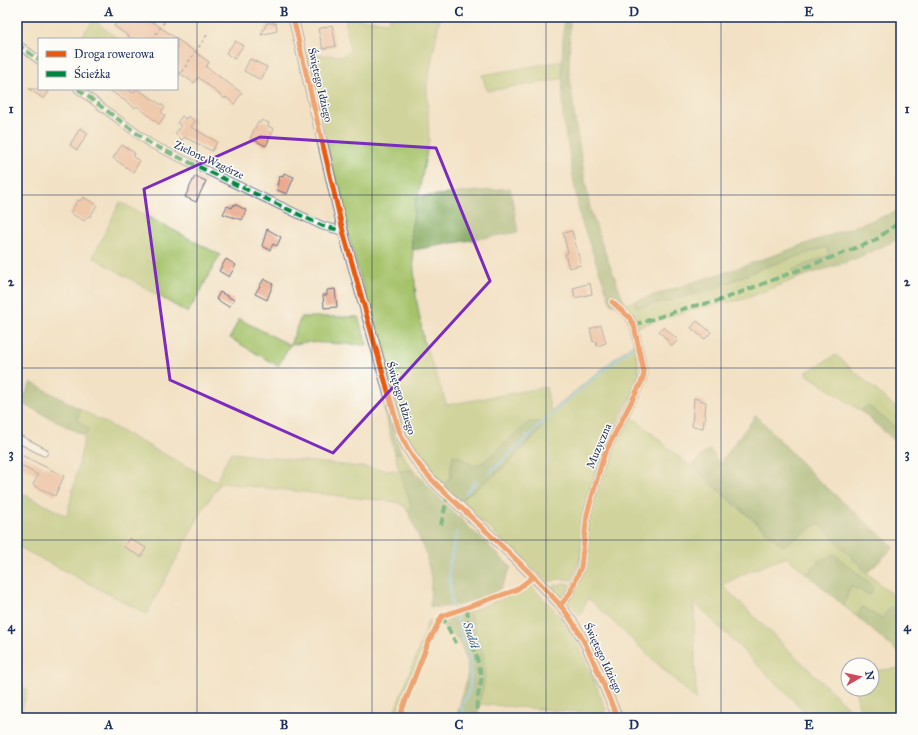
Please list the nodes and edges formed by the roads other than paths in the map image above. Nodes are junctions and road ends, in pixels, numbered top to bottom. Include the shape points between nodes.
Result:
1 (293, 17) edge
2 (17, 44) edge
3 (38, 59) edge
4 (79, 90) edge
5 (343, 231) junction
6 (612, 302) dead end
7 (17, 438) edge
8 (44, 452) dead end
9 (560, 606) junction
10 (618, 718) edge

1 - 5 street, Świętego Idziego
2 - 3 street
4 - 5 street, Zielone Wzgórze via 151,144 323,226
5 - 9 street, Świętego Idziego via 398,428 411,457
6 - 9 street, Muzyczna via 634,325 644,374 604,455 587,514 580,567 570,593
7 - 8 street
9 - 10 street, Świętego Idziego via 585,644

